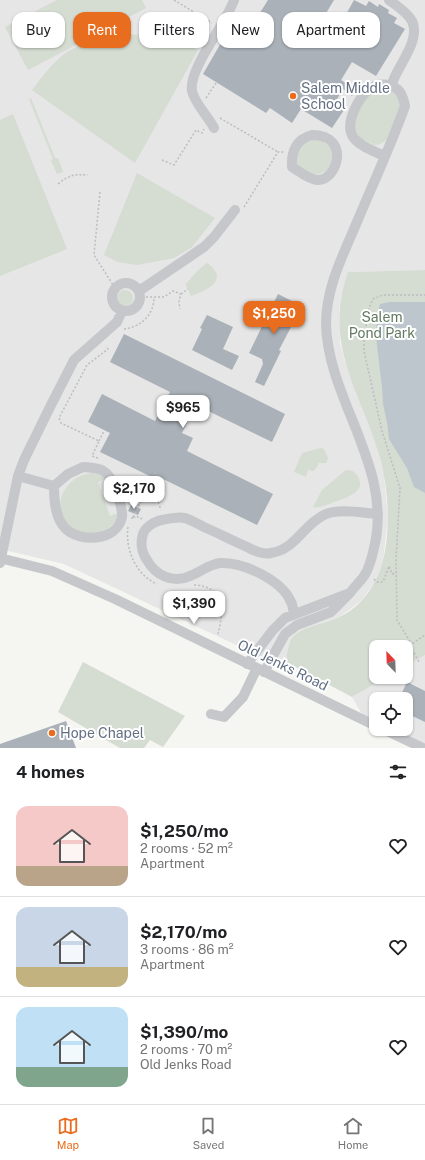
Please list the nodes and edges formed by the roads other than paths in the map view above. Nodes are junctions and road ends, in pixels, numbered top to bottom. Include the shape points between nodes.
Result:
1 (234, 0) edge
2 (389, 0) edge
3 (393, 81) dead end
4 (214, 128) dead end
5 (384, 156) junction
6 (292, 167) joint
7 (235, 210) dead end
8 (140, 294) junction
9 (122, 311) junction
10 (18, 476) junction
11 (54, 486) junction
12 (378, 514) junction
13 (0, 560) edge
14 (350, 593) junction
15 (294, 614) junction
16 (247, 664) junction
17 (260, 670) junction
18 (211, 714) dead end
19 (369, 723) edge
20 (398, 736) edge
21 (423, 748) edge

1 - 4 street via 193,76 192,91
2 - 3 street via 409,17 414,32 413,40
5 - 5 street via 405,106 399,91 382,84 372,88 364,96 350,117 349,127 357,142
5 - 12 street via 338,265 327,305 326,323 330,355 367,457
6 - 6 street via 295,147 306,136 326,136 336,145 337,163 333,171 323,179 308,178
7 - 8 street via 204,247
8 - 9 street via 135,308 131,311
8 - 9 street via 137,288 128,283 115,288 112,301
9 - 10 street via 117,322 74,360
10 - 11 street
10 - 13 street
11 - 11 street via 54,503 65,529 76,536 89,538 111,533 117,527 122,518 122,511 108,473 98,468 83,467 68,474
12 - 14 street via 378,533 372,555 364,576
12 - 15 street via 344,512 324,515 289,547 269,554 254,550 184,518 170,518 154,523 145,530 141,542 146,559 154,572 166,578 179,579 218,563 246,567 283,590 292,603
13 - 16 street, Old Jenks Road via 52,571
14 - 15 street
14 - 17 street via 331,612 297,625 285,634
15 - 16 street via 285,618 273,630
16 - 17 street, Old Jenks Road
17 - 18 street via 243,697 224,717
17 - 19 street, Old Jenks Road
20 - 21 street

